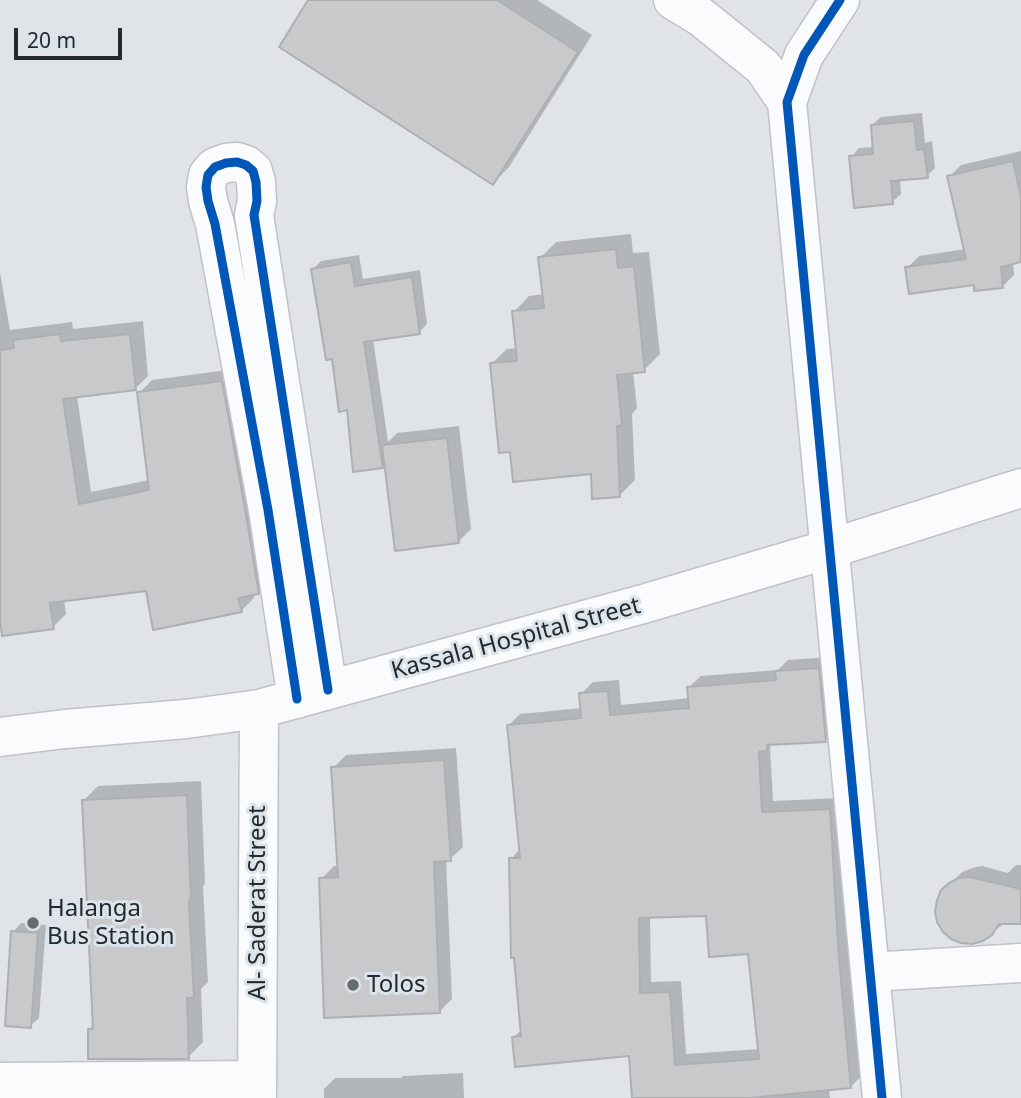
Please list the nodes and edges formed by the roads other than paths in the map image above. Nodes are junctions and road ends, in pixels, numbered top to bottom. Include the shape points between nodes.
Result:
1 (673, 0) edge
2 (840, 0) edge
3 (787, 102) junction
4 (1021, 488) edge
5 (829, 549) junction
6 (312, 695) junction
7 (259, 709) junction
8 (0, 737) edge
9 (1021, 963) edge
10 (870, 972) junction
11 (0, 1082) edge
12 (257, 1089) edge
13 (881, 1098) edge

1 - 3 street via 763,67
2 - 3 street via 804,55
3 - 5 street
4 - 5 street, Kassala Hospital Street
5 - 6 street, Kassala Hospital Street
5 - 10 street
6 - 6 street via 254,215 256,182 246,165 226,163 208,175 206,187 268,510
6 - 7 street, Kassala Hospital Street
7 - 8 street, Kassala Hospital Street
7 - 12 street, Al- Saderat Street
9 - 10 street
10 - 13 street
11 - 12 street

